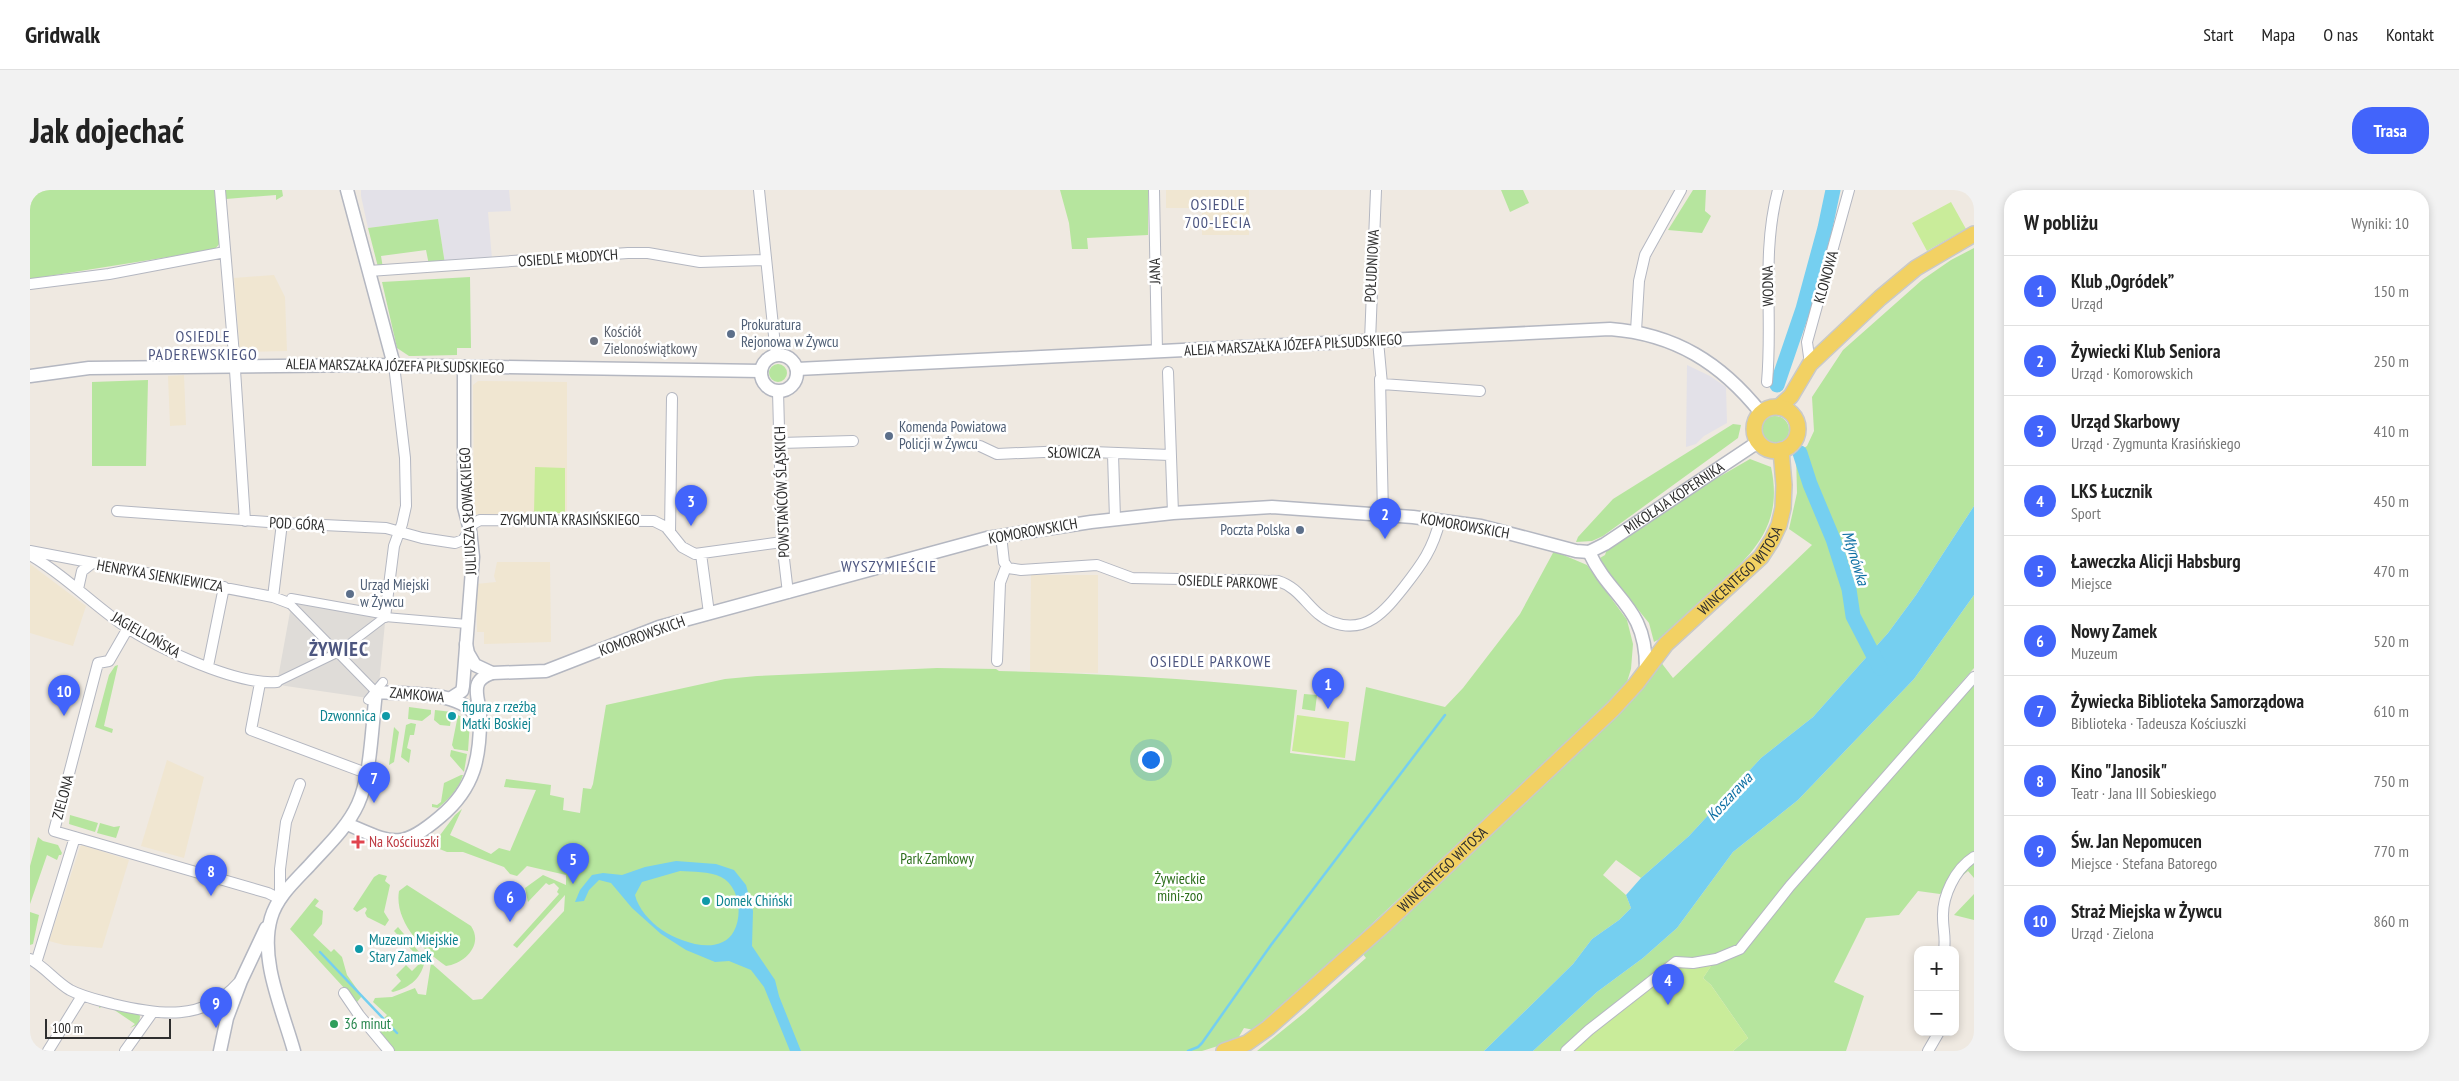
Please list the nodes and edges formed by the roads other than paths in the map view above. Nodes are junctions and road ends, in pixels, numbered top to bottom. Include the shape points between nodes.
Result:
1 (220, 190) edge
2 (347, 190) edge
3 (759, 190) edge
4 (1154, 190) edge
5 (1376, 190) edge
6 (1681, 190) edge
7 (1778, 190) edge
8 (1849, 190) edge
9 (1974, 234) edge
10 (225, 252) junction
11 (765, 260) junction
12 (370, 272) junction
13 (30, 284) edge
14 (1636, 331) junction
15 (1842, 334) junction
16 (1374, 341) junction
17 (1157, 352) junction
18 (776, 355) junction
19 (1810, 364) junction
20 (394, 365) junction
21 (235, 366) junction
22 (464, 367) junction
23 (797, 369) junction
24 (761, 371) junction
25 (1168, 372) dead end
26 (30, 376) edge
27 (1380, 379) junction
28 (1768, 382) dead end
29 (778, 391) junction
30 (1480, 391) dead end
31 (672, 398) dead end
32 (1779, 408) junction
33 (1761, 413) junction
34 (1793, 416) junction
35 (853, 441) dead end
36 (1758, 442) junction
37 (780, 443) junction
38 (980, 446) dead end
39 (1781, 450) junction
40 (1113, 454) junction
41 (1170, 455) junction
42 (117, 511) dead end
43 (1173, 513) junction
44 (1383, 514) junction
45 (1115, 519) junction
46 (1440, 520) junction
47 (244, 521) junction
48 (282, 524) junction
49 (469, 528) junction
50 (398, 532) junction
51 (670, 532) junction
52 (1001, 536) junction
53 (782, 542) junction
54 (1589, 552) junction
55 (30, 553) edge
56 (701, 554) junction
57 (90, 564) junction
58 (1006, 567) junction
59 (224, 587) junction
60 (78, 589) junction
61 (788, 593) junction
62 (273, 597) junction
63 (290, 600) junction
64 (709, 613) junction
65 (383, 616) junction
66 (467, 624) junction
67 (128, 628) junction
68 (466, 644) junction
69 (339, 652) junction
70 (997, 662) dead end
71 (208, 666) junction
72 (1646, 668) junction
73 (492, 673) junction
74 (1974, 677) edge
75 (260, 682) junction
76 (277, 682) joint
77 (376, 691) junction
78 (451, 698) junction
79 (479, 720) junction
80 (366, 773) junction
81 (300, 784) dead end
82 (347, 824) junction
83 (75, 837) junction
84 (1974, 857) edge
85 (280, 899) junction
86 (271, 919) junction
87 (1944, 946) edge
88 (33, 961) edge
89 (242, 978) junction
90 (274, 983) junction
91 (344, 993) dead end
92 (82, 996) junction
93 (209, 1005) junction
94 (152, 1013) junction
95 (227, 1018) junction
96 (1937, 1036) edge
97 (48, 1051) edge
98 (124, 1051) edge
99 (220, 1051) edge
100 (294, 1051) edge
101 (389, 1051) edge
102 (1224, 1051) edge
103 (1566, 1051) edge
104 (1928, 1051) edge

1 - 10 street
2 - 12 street
3 - 11 street
4 - 17 street, JANA
5 - 16 street, POŁUDNIOWA
6 - 14 street via 1644,255
7 - 28 street, WODNA via 1768,244
8 - 19 street, KLONOWA via 1807,342
9 - 15 main road via 1900,280
10 - 13 street via 109,274
10 - 21 street
11 - 12 street, OSIEDLE MŁODYCH via 700,262 628,253
11 - 18 street
12 - 20 street
14 - 16 street, ALEJA MARSZAŁKA JÓZEFA PIŁSUDSKIEGO
14 - 33 street, ALEJA MARSZAŁKA JÓZEFA PIŁSUDSKIEGO via 1705,359 1737,385
15 - 19 main road
15 - 34 main road via 1799,401
16 - 17 street, ALEJA MARSZAŁKA JÓZEFA PIŁSUDSKIEGO
16 - 27 street, POŁUDNIOWA
17 - 23 street, ALEJA MARSZAŁKA JÓZEFA PIŁSUDSKIEGO
18 - 23 street via 789,358
18 - 24 street via 766,361
19 - 32 main road via 1791,396
20 - 21 street, ALEJA MARSZAŁKA JÓZEFA PIŁSUDSKIEGO
20 - 22 street, ALEJA MARSZAŁKA JÓZEFA PIŁSUDSKIEGO
20 - 50 street via 406,477 404,516
21 - 26 street, ALEJA MARSZAŁKA JÓZEFA PIŁSUDSKIEGO via 89,368
21 - 47 street
22 - 24 street, ALEJA MARSZAŁKA JÓZEFA PIŁSUDSKIEGO
22 - 49 street, JULIUSZA SŁOWACKIEGO via 464,507
23 - 29 street via 791,387
24 - 29 street via 764,383
25 - 41 street
27 - 30 street via 1382,384 1390,385
27 - 44 street, POŁUDNIOWA
29 - 37 street, POWSTAŃCÓW ŚLĄSKICH
31 - 51 street
32 - 33 main road via 1773,407
32 - 34 main road
33 - 36 main road via 1755,424
34 - 39 main road via 1798,429 1796,436
35 - 37 street
36 - 39 main road via 1768,450
36 - 54 street, MIKOŁAJA KOPERNIKA
37 - 53 street, POWSTAŃCÓW ŚLĄSKICH
38 - 40 street, SŁOWICZA via 997,454
39 - 72 main road, WINCENTEGO WITOSA via 1783,508 1772,540 1761,557 1666,644
40 - 41 street, SŁOWICZA
40 - 45 street
41 - 43 street
42 - 47 street, POD GÓRĄ
43 - 44 street, KOMOROWSKICH via 1272,507
43 - 45 street, KOMOROWSKICH
44 - 46 street, KOMOROWSKICH
45 - 52 street, KOMOROWSKICH
46 - 54 street, KOMOROWSKICH via 1481,526
46 - 58 street, OSIEDLE PARKOWE via 1426,559 1387,609 1358,626 1333,623 1323,618 1295,589 1278,581 1132,578 1097,565 1020,570
47 - 48 street, POD GÓRĄ
48 - 50 street, POD GÓRĄ via 386,528
48 - 62 street
49 - 50 street, POD GÓRĄ via 463,540 455,543
49 - 51 street, ZYGMUNTA KRASIŃSKIEGO via 480,520 642,520 659,523
49 - 66 street, JULIUSZA SŁOWACKIEGO via 473,557
50 - 65 street
51 - 56 street, ZYGMUNTA KRASIŃSKIEGO via 682,546
52 - 58 street
52 - 61 street, KOMOROWSKICH
53 - 56 street
53 - 61 street, POWSTAŃCÓW ŚLĄSKICH
54 - 72 street via 1637,622 1645,642
55 - 57 street, HENRYKA SIENKIEWICZA
55 - 60 street, JAGIELLOŃSKA
56 - 64 street
57 - 59 street, HENRYKA SIENKIEWICZA via 123,567
57 - 60 street via 82,571
58 - 70 street via 1000,583
59 - 62 street, HENRYKA SIENKIEWICZA
59 - 71 street
60 - 67 street, JAGIELLOŃSKA
61 - 64 street, KOMOROWSKICH
62 - 63 street, HENRYKA SIENKIEWICZA
63 - 65 street
63 - 69 street
64 - 73 street, KOMOROWSKICH via 659,627 556,669
65 - 66 street
65 - 69 street
66 - 68 street, JULIUSZA SŁOWACKIEGO
67 - 71 street, JAGIELLOŃSKA
67 - 83 street, ZIELONA via 109,661 98,663 56,822 54,831
68 - 73 street via 475,665
68 - 78 street, JULIUSZA SŁOWACKIEGO via 464,686
69 - 76 street
69 - 77 street
71 - 75 street, JAGIELLOŃSKA
72 - 102 main road, WINCENTEGO WITOSA via 1613,709 1358,949 1263,1032 1247,1043
73 - 79 street via 483,677 476,688
74 - 103 street via 1790,886 1740,949 1716,959 1676,962
75 - 76 street, JAGIELLOŃSKA
75 - 80 street via 251,730
77 - 78 street, ZAMKOWA
77 - 80 street
78 - 79 street, ZAMKOWA via 470,707
79 - 82 street via 476,758 466,791 456,804 426,829 401,842
80 - 82 street via 358,804
81 - 85 street via 286,822
82 - 85 street
83 - 85 street via 259,890
83 - 88 street, ZIELONA
84 - 87 street via 1961,868 1945,897 1942,922 1946,934
85 - 86 street
86 - 89 street
86 - 90 street via 269,951
88 - 92 street
89 - 90 street via 255,969 265,971
89 - 93 street via 228,995
89 - 95 street
90 - 100 street
91 - 101 street
92 - 94 street
92 - 97 street
93 - 94 street via 171,1013
93 - 95 street via 223,1009
94 - 98 street
95 - 99 street
96 - 104 street

